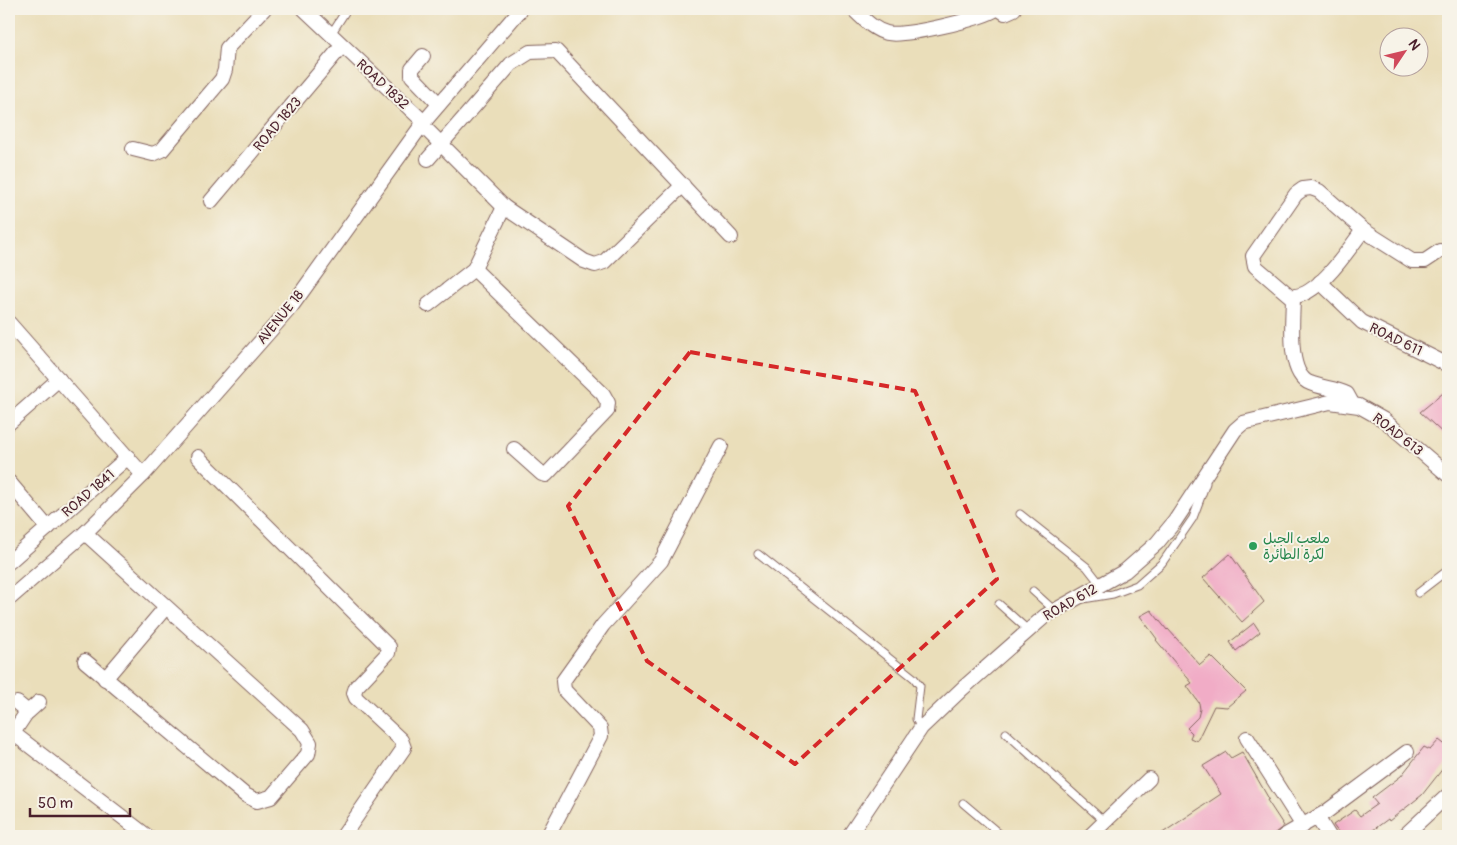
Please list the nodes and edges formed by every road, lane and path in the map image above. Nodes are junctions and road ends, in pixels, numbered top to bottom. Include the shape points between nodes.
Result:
1 (264, 9) edge
2 (304, 9) edge
3 (347, 9) edge
4 (521, 9) edge
5 (853, 9) edge
6 (997, 9) edge
7 (1014, 9) edge
8 (331, 34) junction
9 (342, 46) junction
10 (423, 56) dead end
11 (439, 104) junction
12 (423, 124) junction
13 (441, 144) junction
14 (133, 149) dead end
15 (428, 159) dead end
16 (683, 186) junction
17 (212, 201) dead end
18 (504, 207) junction
19 (1363, 230) junction
20 (731, 237) dead end
21 (1440, 251) dead end
22 (474, 269) junction
23 (1320, 282) junction
24 (1293, 297) junction
25 (428, 305) dead end
26 (9, 322) edge
27 (1448, 365) edge
28 (59, 379) junction
29 (1313, 405) joint
30 (1353, 405) junction
31 (9, 423) edge
32 (721, 446) dead end
33 (514, 449) dead end
34 (198, 457) dead end
35 (128, 458) junction
36 (1214, 461) junction
37 (144, 475) junction
38 (1448, 475) edge
39 (9, 482) edge
40 (1020, 514) dead end
41 (48, 528) junction
42 (85, 533) junction
43 (758, 554) dead end
44 (9, 562) edge
45 (1448, 570) edge
46 (1101, 585) junction
47 (1033, 591) dead end
48 (1418, 593) dead end
49 (9, 599) edge
50 (1069, 601) junction
51 (999, 604) dead end
52 (165, 608) junction
53 (1054, 610) junction
54 (1028, 630) junction
55 (85, 662) dead end
56 (106, 679) junction
57 (39, 702) dead end
58 (921, 728) junction
59 (11, 732) edge
60 (1006, 733) dead end
61 (1247, 738) dead end
62 (1407, 752) dead end
63 (1150, 779) dead end
64 (1448, 795) edge
65 (963, 803) dead end
66 (1317, 817) junction
67 (1105, 822) junction
68 (1303, 826) junction
69 (147, 836) edge
70 (343, 836) edge
71 (548, 836) edge
72 (849, 836) edge
73 (1002, 836) edge
74 (1090, 836) edge
75 (1284, 836) edge
76 (1329, 836) edge
77 (1404, 836) edge

1 - 14 street via 227,48 222,79 162,150 153,154
2 - 8 street, ROAD 1832
3 - 8 lane
4 - 11 street, AVENUE 18
5 - 6 street via 872,27 892,34 981,17
6 - 7 street via 1005,12
8 - 9 street, ROAD 1832
9 - 12 street, ROAD 1832
9 - 17 street, ROAD 1823
10 - 11 street via 412,69 412,76
11 - 12 street, AVENUE 18
12 - 13 street, ROAD 1832
12 - 37 street, AVENUE 18 via 291,307
13 - 15 street
13 - 16 street via 511,64 530,52 556,51
13 - 18 street, ROAD 1832
16 - 18 street, ROAD 1832 via 604,262 595,265 584,261
16 - 20 street
18 - 22 street
19 - 21 street via 1412,261 1425,261
19 - 23 street
19 - 24 street via 1318,191 1307,188 1296,194 1253,259 1264,275
22 - 25 street
22 - 33 street via 603,394 608,403 607,411 546,475
23 - 24 street via 1302,295
23 - 27 street, ROAD 611 via 1347,310 1370,327
24 - 30 street via 1293,350 1300,378 1347,394
26 - 28 street
28 - 31 street
28 - 35 street
29 - 30 street, ROAD 613 via 1330,402
29 - 36 street, ROAD 612 via 1243,423
30 - 38 street, ROAD 613 via 1384,420
32 - 71 street via 661,561 603,625 563,681 564,690 600,728 602,736
34 - 70 street via 389,647 388,653 354,693 401,740 404,748
35 - 37 street
35 - 41 street, ROAD 1841
36 - 46 street, ROAD 612 via 1158,543 1126,571
36 - 50 lane via 1193,518 1162,563 1136,585 1113,594
37 - 42 street, AVENUE 18
39 - 41 street, ROAD 1841
40 - 46 lane via 1087,567
41 - 44 street, ROAD 1841
42 - 49 street, AVENUE 18
42 - 52 street
43 - 58 lane via 914,678 920,686 916,719
45 - 48 lane
46 - 50 street, ROAD 612
47 - 53 lane
50 - 53 street, ROAD 612
51 - 54 lane
52 - 56 street
52 - 56 street via 302,730 310,743 308,754 271,797 257,801
53 - 54 street, ROAD 612
54 - 58 street, ROAD 612
55 - 56 street
57 - 59 street via 22,708
58 - 72 street, ROAD 612
59 - 69 street
60 - 67 lane
61 - 68 street
62 - 66 street
63 - 67 street
64 - 77 street
65 - 73 lane
66 - 68 street
66 - 76 street
67 - 74 street
68 - 75 street

